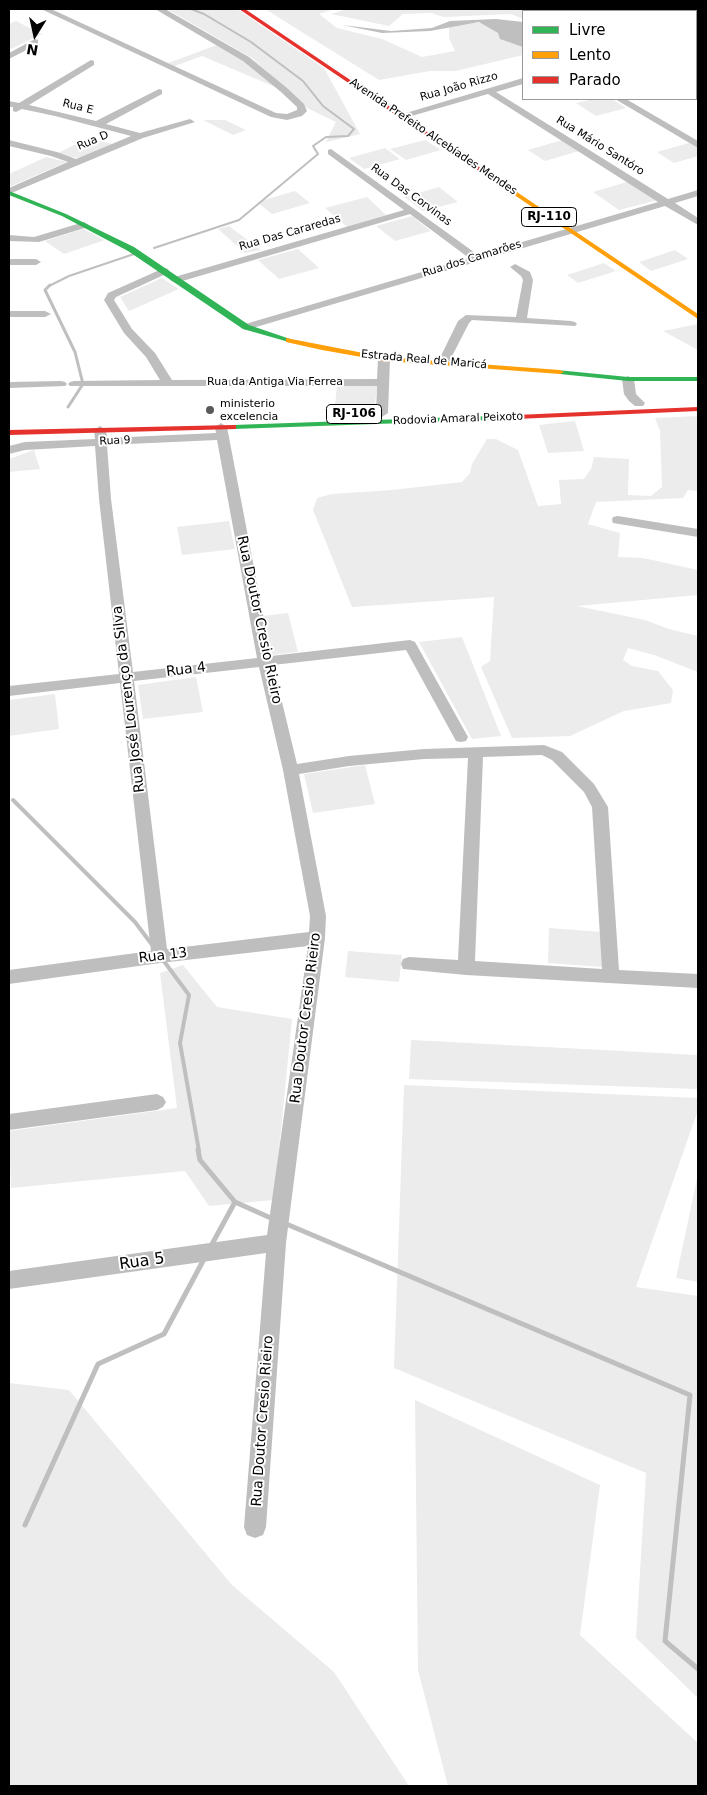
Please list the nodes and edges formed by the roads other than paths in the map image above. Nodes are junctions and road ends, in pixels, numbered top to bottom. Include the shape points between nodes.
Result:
1 (45, 9) edge
2 (159, 9) edge
3 (242, 9) edge
4 (253, 9) edge
5 (35, 42) dead end
6 (9, 56) edge
7 (91, 62) dead end
8 (522, 81) edge
9 (489, 91) junction
10 (159, 92) dead end
11 (622, 100) edge
12 (9, 104) edge
13 (20, 107) junction
14 (9, 113) edge
15 (405, 114) junction
16 (190, 122) dead end
17 (98, 124) junction
18 (140, 136) junction
19 (9, 143) edge
20 (698, 144) edge
21 (331, 152) dead end
22 (75, 162) junction
23 (9, 192) edge
24 (698, 193) edge
25 (667, 202) junction
26 (411, 211) junction
27 (698, 222) edge
28 (84, 224) junction
29 (574, 229) junction
30 (9, 238) edge
31 (476, 258) junction
32 (9, 262) edge
33 (36, 262) dead end
34 (515, 267) dead end
35 (164, 271) junction
36 (175, 280) junction
37 (698, 309) edge
38 (9, 314) edge
39 (46, 314) dead end
40 (698, 317) edge
41 (521, 320) junction
42 (571, 324) dead end
43 (246, 326) junction
44 (384, 359) junction
45 (444, 362) junction
46 (628, 379) junction
47 (698, 379) edge
48 (383, 382) junction
49 (168, 383) junction
50 (61, 384) dead end
51 (74, 384) dead end
52 (9, 385) edge
53 (627, 399) junction
54 (698, 401) edge
55 (639, 403) joint
56 (698, 409) edge
57 (382, 413) junction
58 (9, 424) edge
59 (222, 432) junction
60 (9, 433) edge
61 (100, 436) junction
62 (9, 450) edge
63 (618, 520) dead end
64 (698, 533) edge
65 (266, 661) junction
66 (126, 677) junction
67 (9, 691) edge
68 (461, 737) dead end
69 (476, 752) junction
70 (291, 770) junction
71 (317, 938) junction
72 (160, 956) junction
73 (410, 964) dead end
74 (466, 968) junction
75 (611, 974) junction
76 (9, 977) edge
77 (698, 981) edge
78 (157, 1102) dead end
79 (9, 1122) edge
80 (278, 1228) junction
81 (9, 1280) edge
82 (255, 1527) dead end

1 - 2 street via 274,115 287,117 302,111 301,106 246,58
3 - 15 main road, Avenida Prefeito Alcebíades Mendes / RJ-110
4 - 15 main road, Avenida Prefeito Alcebíades Mendes / RJ-110
5 - 6 street
7 - 13 street
8 - 9 street, Rua João Rizzo
9 - 15 street, Rua João Rizzo
9 - 25 street, Rua Mário Santóro
10 - 17 street
11 - 20 street
12 - 13 street, Rua E
13 - 14 street
13 - 17 street, Rua E
15 - 29 main road, Avenida Prefeito Alcebíades Mendes / RJ-110
16 - 18 street, Rua D
17 - 18 street, Rua E
18 - 22 street, Rua D
19 - 22 street
21 - 26 street, Rua Das Corvinas
22 - 23 street, Rua D
23 - 28 main road, Estrada Real de Maricá
24 - 25 street, Rua dos Camarões
25 - 27 street, Rua Mário Santóro
25 - 29 street, Rua dos Camarões
26 - 31 street, Rua Das Corvinas
26 - 36 street, Rua Das Cararedas
28 - 30 street via 30,241
28 - 35 main road, Estrada Real de Maricá
29 - 31 street, Rua dos Camarões
29 - 37 main road, Avenida Prefeito Alcebíades Mendes / RJ-110
29 - 40 main road, Avenida Prefeito Alcebíades Mendes / RJ-110
31 - 43 street, Rua dos Camarões
32 - 33 street
34 - 41 street via 526,274 528,280
35 - 36 main road, Estrada Real de Maricá
35 - 49 street via 112,294 109,300
36 - 43 main road, Estrada Real de Maricá
38 - 39 street
41 - 42 street
41 - 45 street via 467,318
43 - 44 main road, Estrada Real de Maricá via 298,342
44 - 45 main road, Estrada Real de Maricá
44 - 48 street
45 - 46 main road, Estrada Real de Maricá
46 - 47 main road, Estrada Real de Maricá
46 - 53 street
48 - 49 street, Rua da Antiga Via Ferrea
48 - 57 street
49 - 51 street, Rua da Antiga Via Ferrea
50 - 52 street
53 - 55 street
53 - 57 main road, Rodovia Amaral Peixoto / RJ-106
54 - 55 main road
56 - 59 main road, Rodovia Amaral Peixoto / RJ-106
57 - 58 main road, Rodovia Amaral Peixoto / RJ-106
59 - 61 street, Rua 9
59 - 65 street, Rua Doutor Cresio Rieiro
60 - 61 main road
61 - 62 street, Rua 9
61 - 66 street, Rua José Lourenço da Silva
63 - 64 street
65 - 66 street, Rua 4
65 - 68 street, Rua 4 via 410,645
65 - 70 street, Rua Doutor Cresio Rieiro
66 - 67 street, Rua 4
66 - 72 street, Rua José Lourenço da Silva
69 - 70 street via 381,757
69 - 74 street
69 - 75 street via 544,750 565,762 596,797 602,822
70 - 71 street, Rua Doutor Cresio Rieiro via 318,916
71 - 72 street, Rua 13
71 - 80 street, Rua Doutor Cresio Rieiro
72 - 76 street, Rua 13
73 - 74 street
74 - 75 street
75 - 77 street
78 - 79 street
80 - 81 street, Rua 5
80 - 82 street, Rua Doutor Cresio Rieiro

